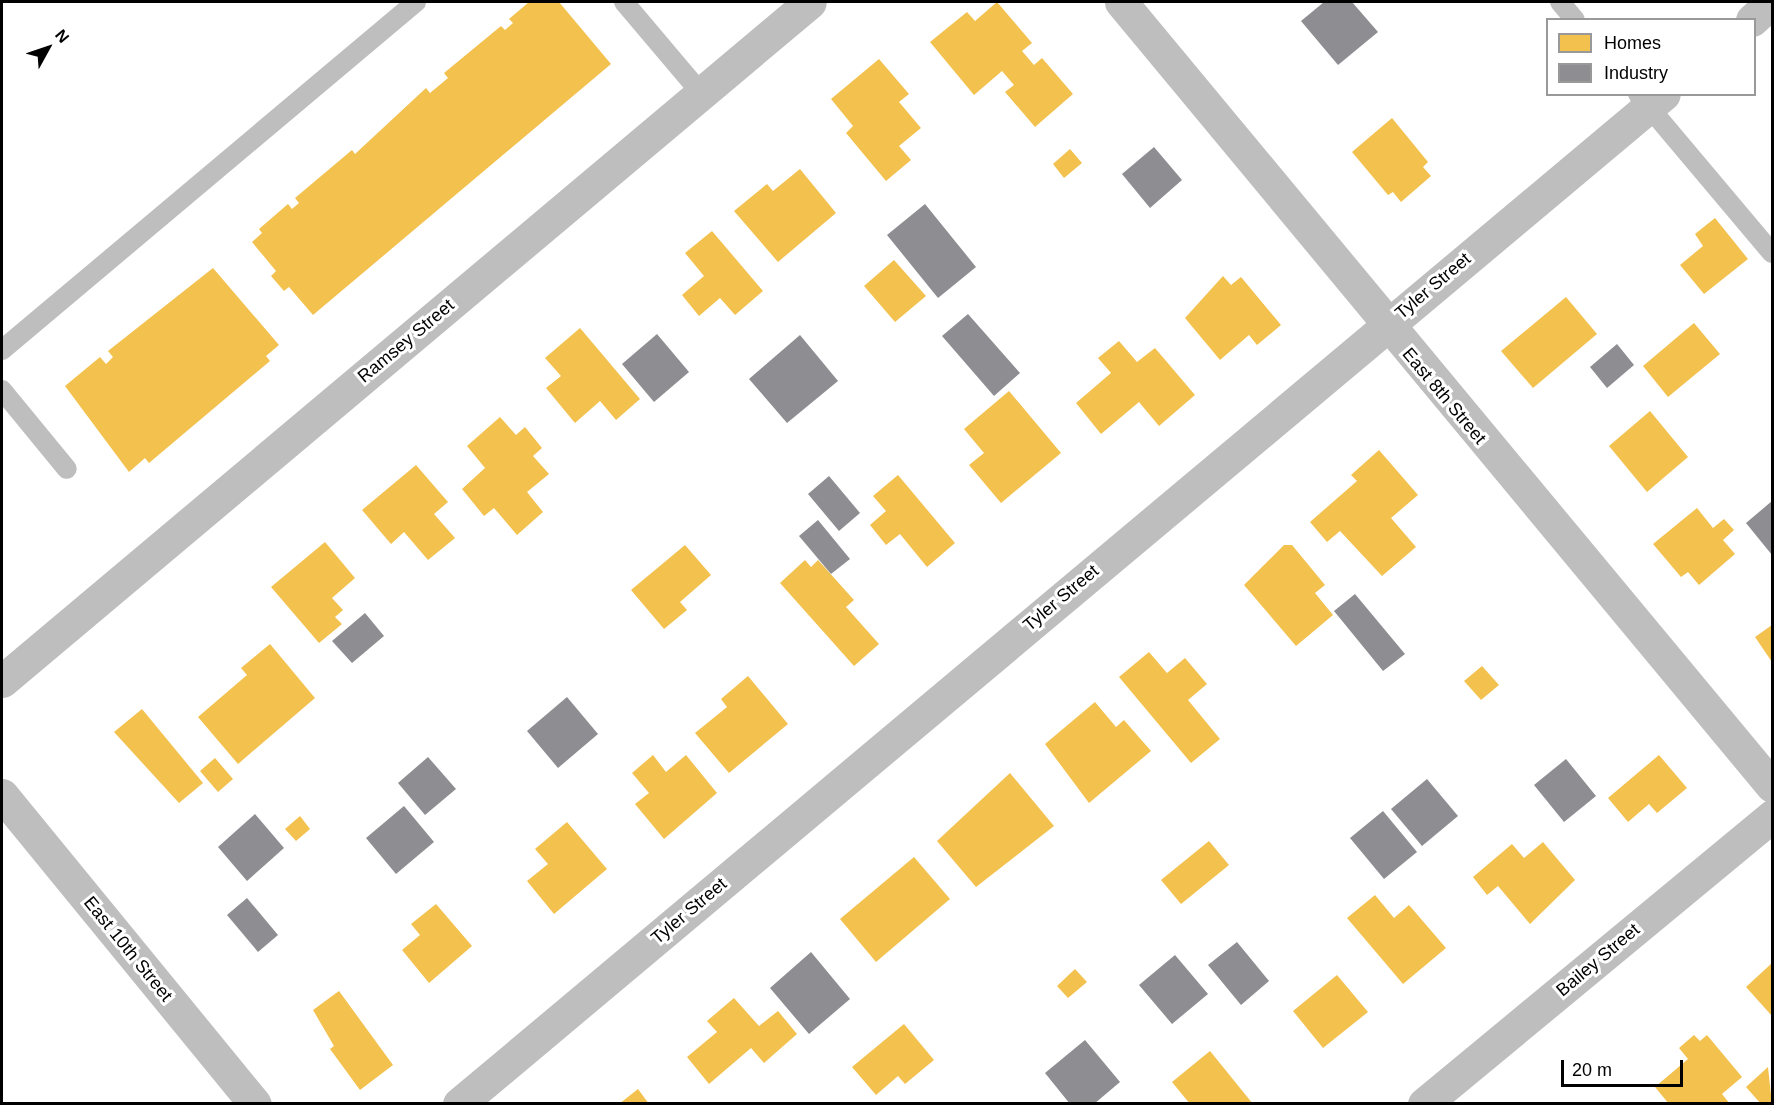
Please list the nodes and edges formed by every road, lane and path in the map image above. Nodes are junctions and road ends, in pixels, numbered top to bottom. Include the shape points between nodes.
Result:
1 (416, 2) edge
2 (624, 2) edge
3 (810, 2) edge
4 (1121, 2) edge
5 (1560, 2) edge
6 (1773, 2) edge
7 (1573, 18) edge
8 (1754, 18) edge
9 (701, 93) junction
10 (1650, 99) edge
11 (1773, 253) edge
12 (1386, 326) junction
13 (2, 350) edge
14 (2, 390) edge
15 (67, 469) dead end
16 (2, 681) edge
17 (1773, 786) edge
18 (2, 795) edge
19 (1773, 816) edge
20 (255, 1104) edge
21 (459, 1104) edge
22 (1424, 1104) edge

1 - 13 lane
2 - 9 lane
3 - 9 street, Ramsey Street
4 - 12 street, East 8th Street
5 - 7 lane
6 - 8 street
9 - 16 street, Ramsey Street
10 - 11 lane
10 - 12 street, Tyler Street
12 - 17 street, East 8th Street
12 - 21 street, Tyler Street
14 - 15 lane
18 - 20 street, East 10th Street
19 - 22 street, Bailey Street

